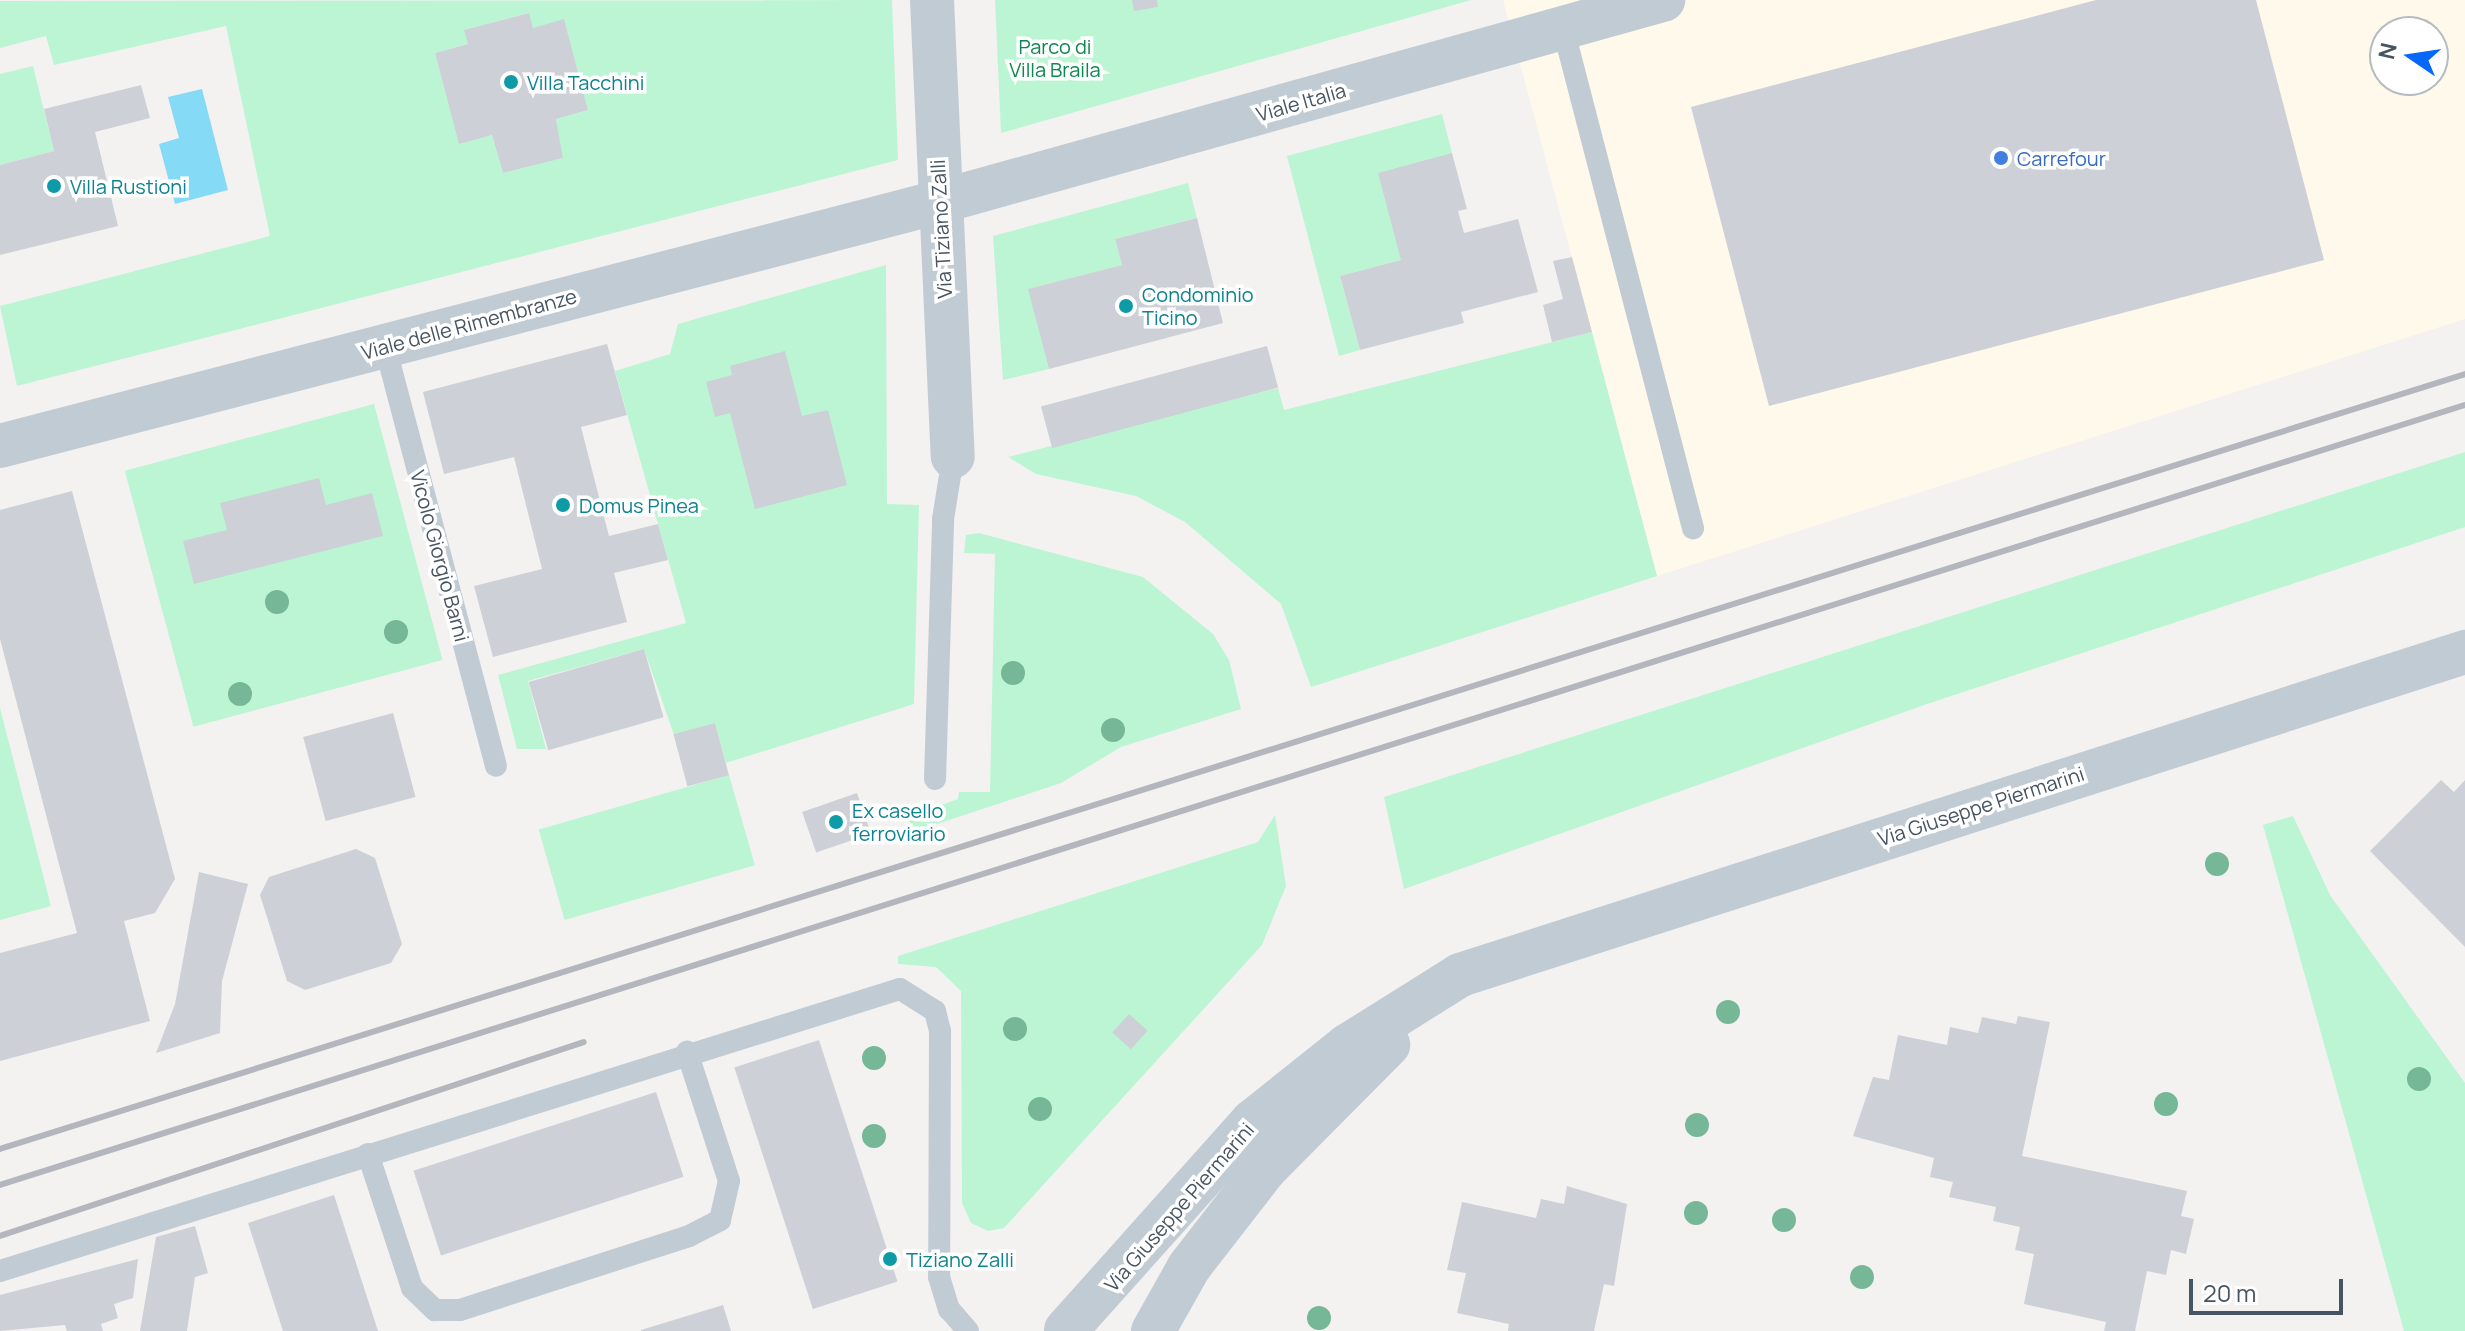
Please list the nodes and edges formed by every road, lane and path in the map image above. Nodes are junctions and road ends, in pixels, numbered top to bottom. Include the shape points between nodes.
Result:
1 (932, 0) edge
2 (1663, 0) edge
3 (1563, 28) junction
4 (939, 202) junction
5 (385, 346) junction
6 (0, 446) edge
7 (953, 457) joint
8 (1693, 528) dead end
9 (2465, 652) edge
10 (496, 766) dead end
11 (935, 779) dead end
12 (1498, 961) junction
13 (687, 1052) junction
14 (368, 1154) junction
15 (0, 1271) edge
16 (968, 1331) edge
17 (1064, 1331) edge
18 (1153, 1331) edge

1 - 4 street, Via Tiziano Zalli
2 - 3 street, Viale Italia
3 - 4 street, Viale Italia
3 - 8 lane
4 - 5 street, Viale delle Rimembranze
4 - 7 street, Via Tiziano Zalli
5 - 6 street, Viale delle Rimembranze
5 - 10 lane, Vicolo Giorgio Barni
7 - 11 lane via 943,519
9 - 12 street, Via Giuseppe Piermarini
12 - 17 street, Via Giuseppe Piermarini via 1460,975 1347,1046 1253,1121
12 - 18 street, Via Giuseppe Piermarini via 1406,1028 1265,1169 1189,1267
13 - 14 lane
13 - 14 lane via 729,1181 720,1220 689,1236 460,1310 435,1310 412,1288
13 - 16 lane via 879,991 909,992 935,1011 940,1031 939,1277 949,1309
14 - 15 lane

